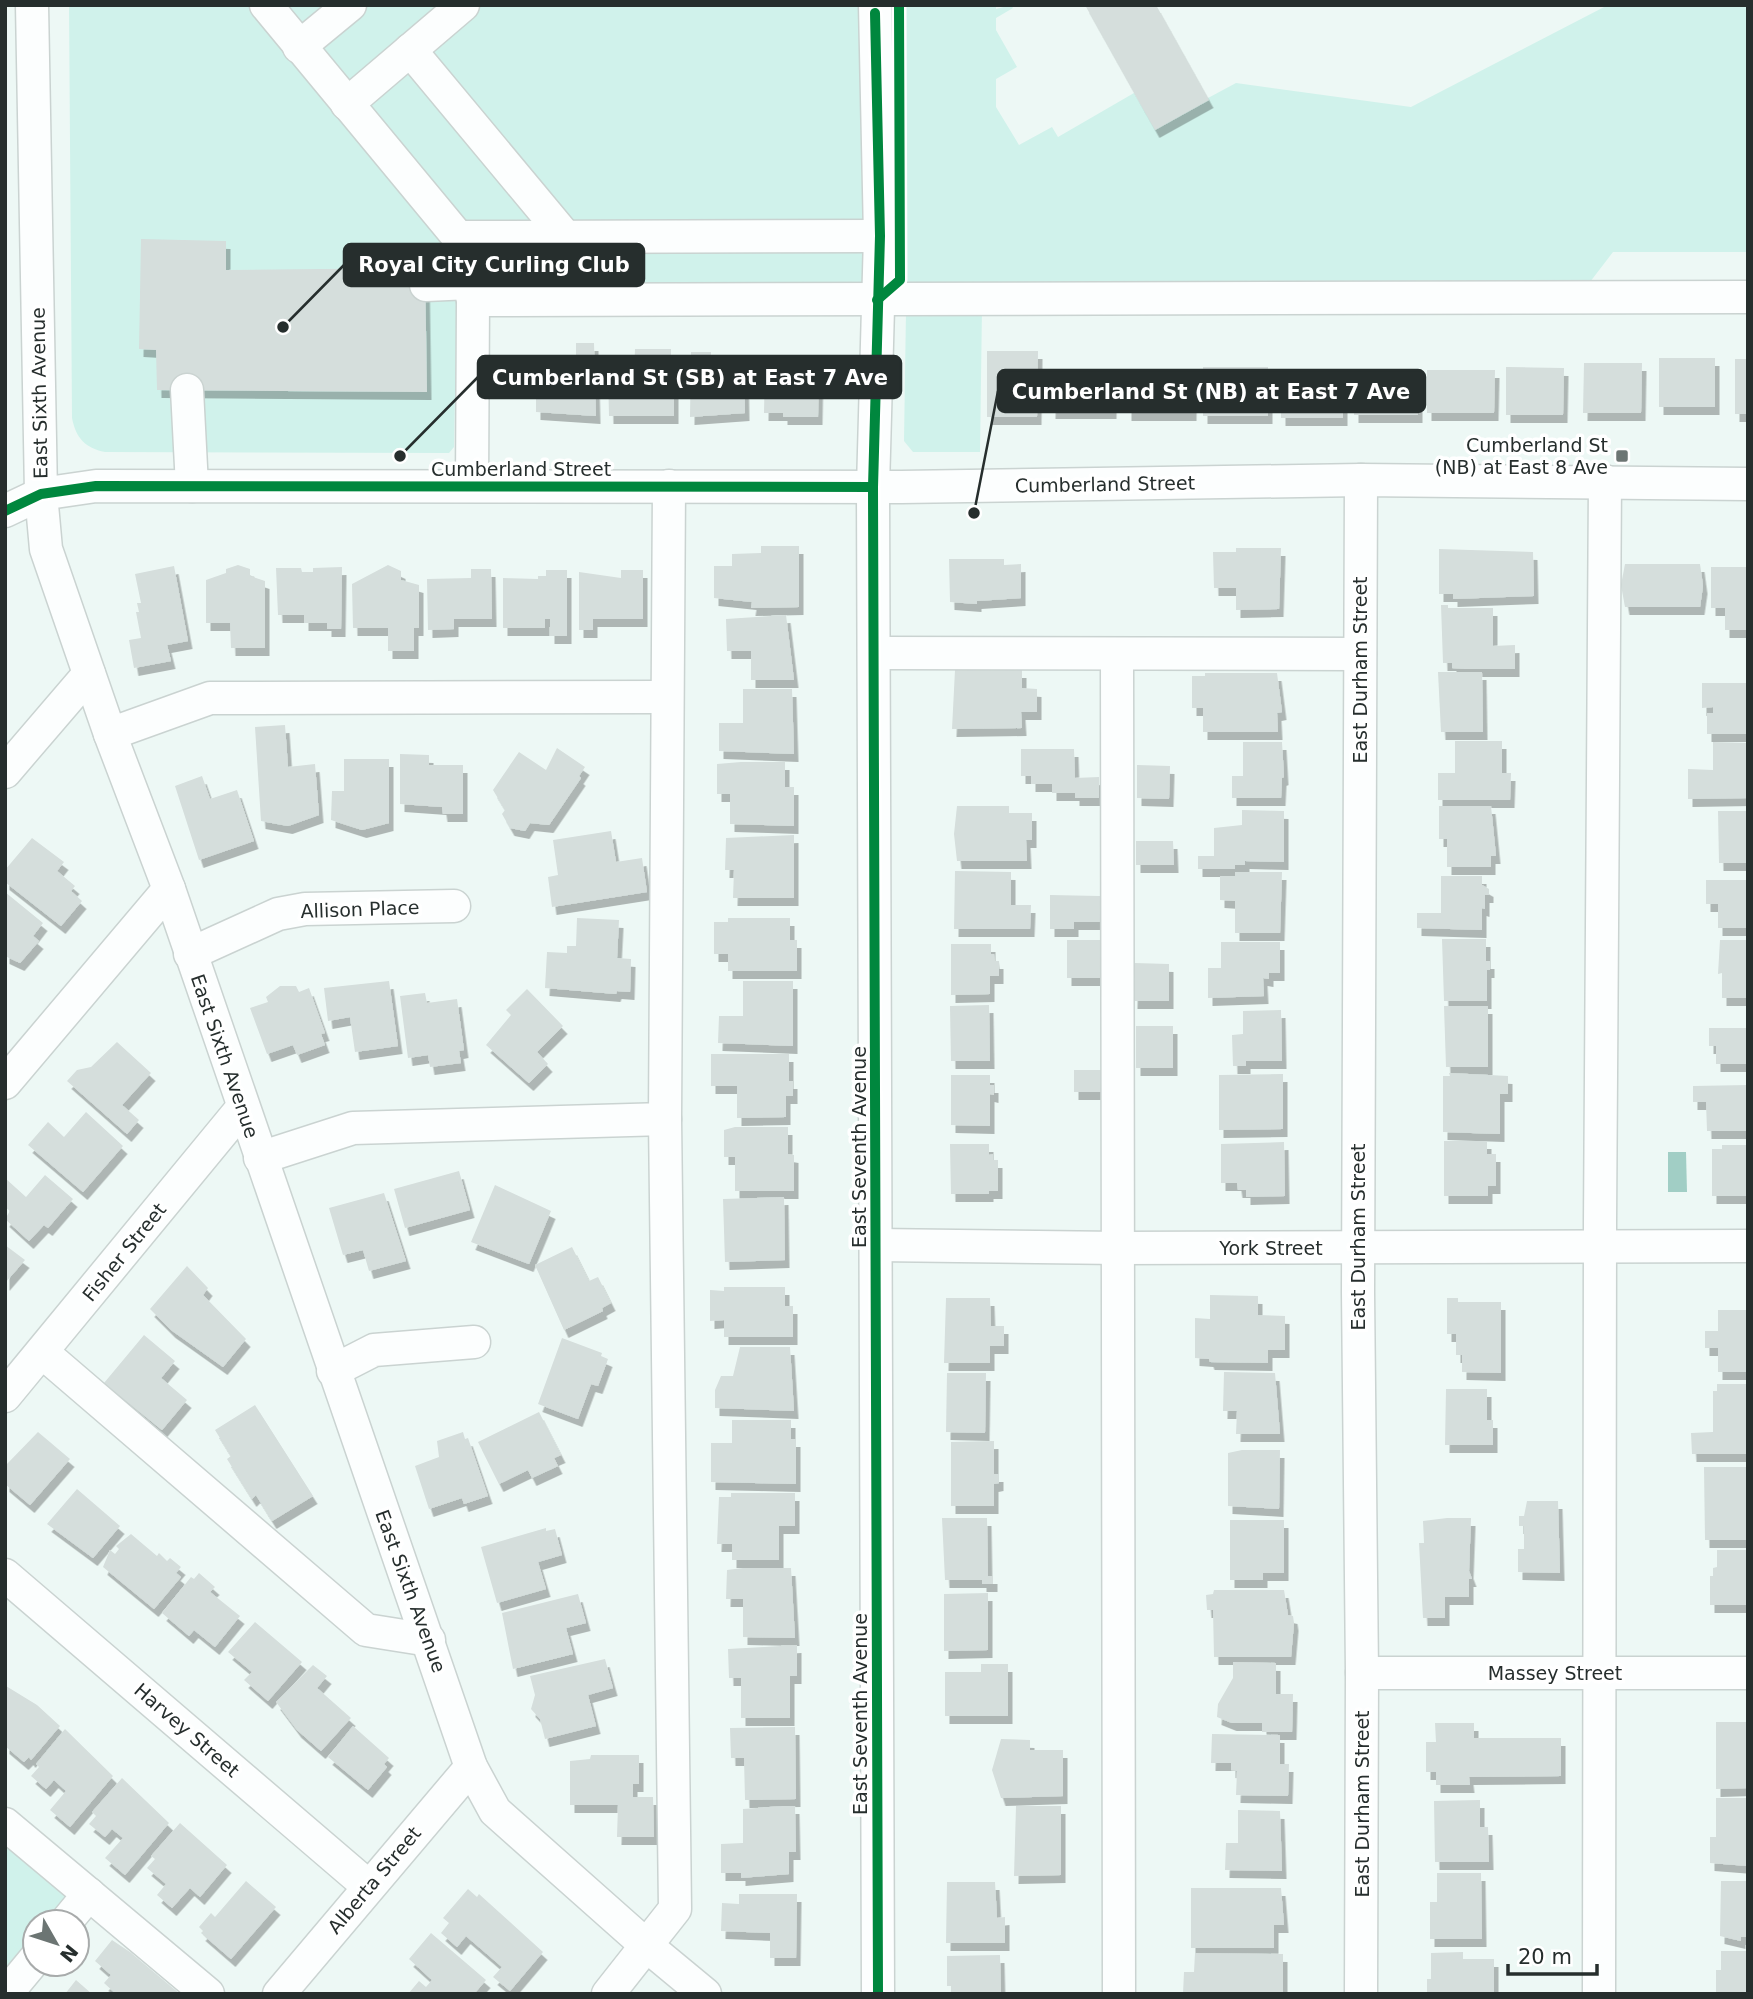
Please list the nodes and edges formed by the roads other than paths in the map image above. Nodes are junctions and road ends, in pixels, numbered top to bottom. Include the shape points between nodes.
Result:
1 (32, 5) edge
2 (242, 5) edge
3 (350, 5) edge
4 (463, 5) edge
5 (875, 5) edge
6 (283, 27) edge
7 (410, 50) junction
8 (347, 104) junction
9 (564, 235) junction
10 (458, 237) junction
11 (879, 247) junction
12 (426, 285) dead end
13 (471, 292) junction
14 (1748, 297) edge
15 (877, 300) junction
16 (187, 390) dead end
17 (1361, 480) junction
18 (1605, 481) junction
19 (1748, 484) edge
20 (192, 486) junction
21 (472, 486) junction
22 (668, 486) junction
23 (873, 487) junction
24 (41, 494) junction
25 (5, 511) edge
26 (876, 653) junction
27 (1360, 654) junction
28 (1117, 655) junction
29 (89, 674) junction
30 (667, 696) junction
31 (110, 734) junction
32 (5, 772) edge
33 (169, 889) junction
34 (454, 906) dead end
35 (190, 954) junction
36 (5, 1083) edge
37 (243, 1107) junction
38 (664, 1119) junction
39 (260, 1158) junction
40 (877, 1245) junction
41 (1748, 1246) edge
42 (1600, 1247) junction
43 (1119, 1248) junction
44 (1358, 1248) junction
45 (474, 1342) dead end
46 (42, 1352) junction
47 (332, 1371) junction
48 (5, 1396) edge
49 (5, 1575) edge
50 (429, 1640) junction
51 (1362, 1673) junction
52 (1748, 1673) edge
53 (1598, 1674) junction
54 (471, 1766) junction
55 (5, 1824) edge
56 (368, 1886) junction
57 (89, 1894) junction
58 (78, 1908) edge
59 (647, 1946) junction
60 (21, 1976) edge
61 (6, 1994) edge
62 (208, 1994) edge
63 (279, 1994) edge
64 (608, 1994) edge
65 (705, 1994) edge
66 (878, 1994) edge
67 (1119, 1994) edge
68 (1361, 1994) edge
69 (1600, 1994) edge

1 - 24 street, East Sixth Avenue
2 - 6 street
3 - 6 street
4 - 7 street
5 - 11 street, East Seventh Avenue
6 - 8 street
7 - 8 street
7 - 9 street
8 - 10 street
9 - 10 street
9 - 11 street
10 - 13 street
11 - 15 street, East Seventh Avenue
12 - 13 street
13 - 15 street
13 - 21 street
14 - 15 street
15 - 23 street, East Seventh Avenue
16 - 20 street
17 - 18 street, Cumberland Street
17 - 23 street, Cumberland Street
17 - 27 street, East Durham Street
18 - 19 street, Cumberland Street
18 - 42 street
20 - 21 street, Cumberland Street
20 - 24 street, Cumberland Street via 84,487
21 - 22 street, Cumberland Street
22 - 23 street, Cumberland Street
22 - 30 street
23 - 26 street, East Seventh Avenue
24 - 25 street, Cumberland Street
24 - 29 street, East Sixth Avenue via 47,549
26 - 28 street
26 - 40 street, East Seventh Avenue
27 - 28 street
27 - 44 street, East Durham Street
28 - 43 street
29 - 31 street, East Sixth Avenue
29 - 32 street
30 - 31 street via 211,698
30 - 38 street
31 - 33 street, East Sixth Avenue
33 - 35 street, East Sixth Avenue
33 - 36 street
34 - 35 street, Allison Place via 305,909 278,914
35 - 37 street, East Sixth Avenue
37 - 39 street, East Sixth Avenue
37 - 46 street, Fisher Street
38 - 39 street via 353,1128
38 - 59 street via 675,1909
39 - 47 street, East Sixth Avenue
40 - 43 street, York Street
40 - 66 street, East Seventh Avenue
41 - 42 street, York Street
42 - 44 street, York Street
42 - 53 street
43 - 44 street, York Street
43 - 67 street
44 - 51 street, East Durham Street
45 - 47 street via 374,1350
46 - 48 street, Fisher Street
46 - 50 street via 366,1630
47 - 50 street, East Sixth Avenue
49 - 56 street, Harvey Street
50 - 54 street, East Sixth Avenue
51 - 53 street, Massey Street
51 - 68 street, East Durham Street
52 - 53 street, Massey Street
53 - 69 street
54 - 56 street, Alberta Street
54 - 59 street, East Sixth Avenue via 495,1811
55 - 57 street
56 - 63 street, Alberta Street
57 - 58 street
57 - 62 street
59 - 64 street
59 - 65 street, East Sixth Avenue
60 - 61 street

